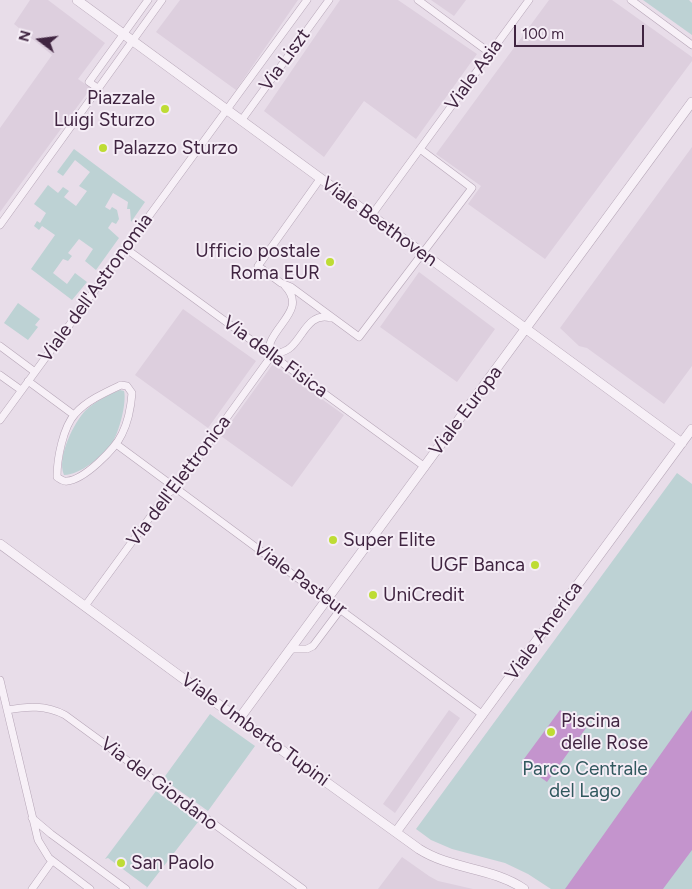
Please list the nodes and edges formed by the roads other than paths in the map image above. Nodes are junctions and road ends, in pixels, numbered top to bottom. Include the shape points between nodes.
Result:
1 (77, 0) edge
2 (148, 0) edge
3 (162, 0) edge
4 (308, 0) edge
5 (330, 0) edge
6 (418, 0) edge
7 (529, 0) edge
8 (631, 0) edge
9 (123, 33) junction
10 (132, 40) junction
11 (692, 44) edge
12 (490, 53) junction
13 (99, 89) junction
14 (692, 102) edge
15 (227, 110) junction
16 (241, 120) junction
17 (420, 149) junction
18 (320, 179) junction
19 (371, 216) junction
20 (0, 225) edge
21 (125, 248) junction
22 (423, 253) junction
23 (282, 282) junction
24 (334, 319) junction
25 (526, 329) junction
26 (0, 346) edge
27 (272, 355) junction
28 (35, 372) junction
29 (0, 375) edge
30 (28, 382) junction
31 (21, 390) junction
32 (74, 415) junction
33 (0, 420) edge
34 (692, 429) edge
35 (682, 443) junction
36 (116, 444) junction
37 (425, 467) junction
38 (176, 488) junction
39 (0, 544) edge
40 (327, 599) junction
41 (85, 606) junction
42 (340, 610) junction
43 (292, 649) junction
44 (0, 680) edge
45 (7, 710) junction
46 (483, 715) junction
47 (239, 719) junction
48 (32, 818) junction
49 (396, 832) junction
50 (52, 861) junction
51 (32, 889) edge
52 (90, 889) edge
53 (126, 889) edge
54 (302, 889) edge
55 (524, 889) edge

1 - 9 street, Viale Beethoven
2 - 9 street
3 - 10 street
4 - 15 street, Via Liszt
5 - 16 street, Via Liszt
6 - 12 street
7 - 12 street, Viale Asia
8 - 11 street
9 - 10 street, Viale Beethoven
9 - 13 street via 89,82
10 - 13 street
10 - 15 street, Viale Beethoven
12 - 17 street, Viale Asia
13 - 20 street
14 - 25 street, Viale Europa
15 - 16 street, Viale Beethoven
15 - 21 street, Viale dell'Astronomia
16 - 18 street, Viale Beethoven
17 - 19 street, Viale Asia
17 - 22 street via 472,188
18 - 19 street, Viale Beethoven
18 - 23 street via 258,266
19 - 22 street, Viale Beethoven
21 - 27 street, Via della Fisica
21 - 28 street, Viale dell'Astronomia
22 - 24 street via 359,337
22 - 25 street, Viale Beethoven
23 - 24 street
23 - 27 street via 294,301 271,341
24 - 27 street via 317,317 289,349
25 - 35 street, Viale Beethoven
25 - 37 street, Viale Europa
26 - 28 street
27 - 37 street, Via della Fisica
27 - 38 street, Via dell'Elettronica
28 - 30 street, Viale dell'Astronomia
29 - 31 street
30 - 31 street, Viale dell'Astronomia
30 - 32 street
31 - 33 street, Viale dell'Astronomia
32 - 36 street via 110,390 127,386 132,393 131,403
32 - 36 street via 63,439 57,477 68,481 81,476
34 - 35 street, Viale America
35 - 46 street, Viale America
36 - 38 street, Viale Pasteur
37 - 40 street, Viale Europa
38 - 40 street, Viale Pasteur
38 - 41 street, Via dell'Elettronica via 168,494
39 - 41 street, Viale Umberto Tupini
40 - 42 street, Viale Pasteur
40 - 43 street, Viale Europa
41 - 47 street, Viale Umberto Tupini
42 - 43 street via 314,646
42 - 46 street, Viale Pasteur
43 - 47 street, Viale Europa
44 - 45 street
45 - 48 street
45 - 54 street, Via del Giordano via 36,706 65,715
46 - 49 street, Viale America
47 - 49 street, Viale Umberto Tupini
48 - 50 street via 39,844
48 - 53 street
49 - 55 street, Viale Umberto Tupini via 435,858 494,874
50 - 51 street
50 - 52 street

